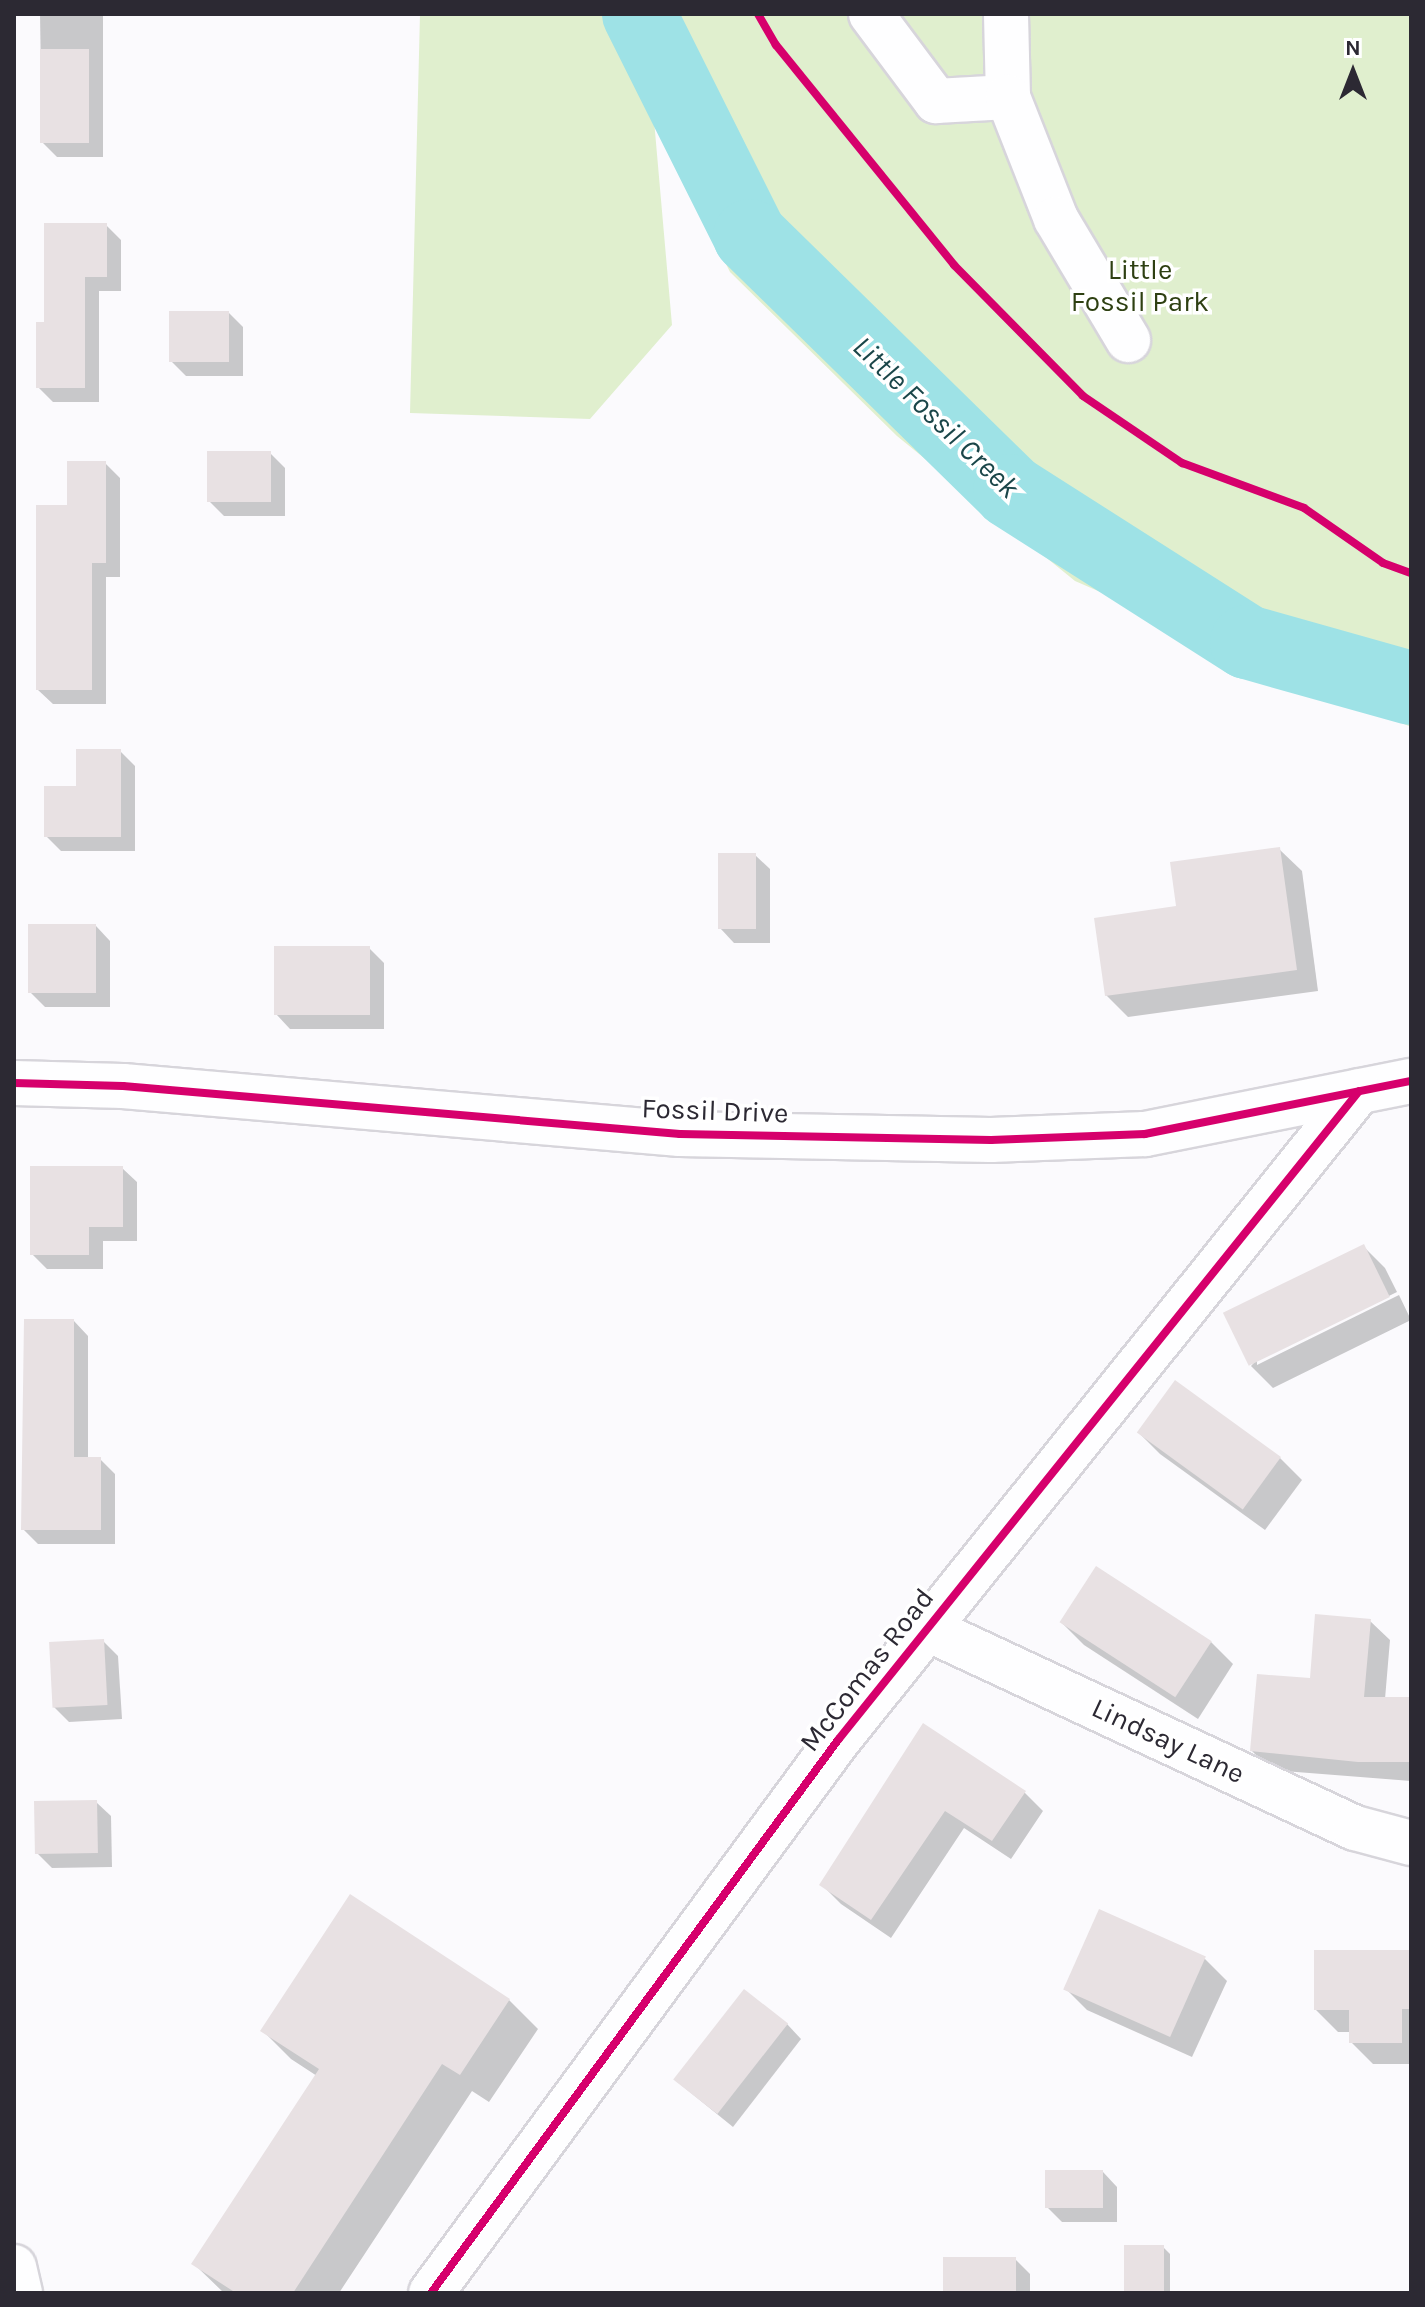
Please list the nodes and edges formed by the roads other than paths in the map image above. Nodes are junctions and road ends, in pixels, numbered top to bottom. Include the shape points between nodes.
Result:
1 (871, 14) edge
2 (1006, 14) edge
3 (1008, 97) junction
4 (1128, 340) dead end
5 (1411, 1081) edge
6 (14, 1083) edge
7 (1359, 1091) junction
8 (928, 1629) junction
9 (1411, 1843) edge
10 (14, 2267) edge
11 (20, 2293) edge
12 (431, 2293) edge

1 - 3 street via 936,101
2 - 3 street
3 - 4 street via 1056,219
5 - 7 street, Fossil Drive
6 - 7 street, Fossil Drive via 123,1086 680,1134 991,1140 1145,1134
7 - 8 street, McComas Road
8 - 9 street, Lindsay Lane via 1355,1828
8 - 12 street, McComas Road via 828,1753
10 - 11 street

